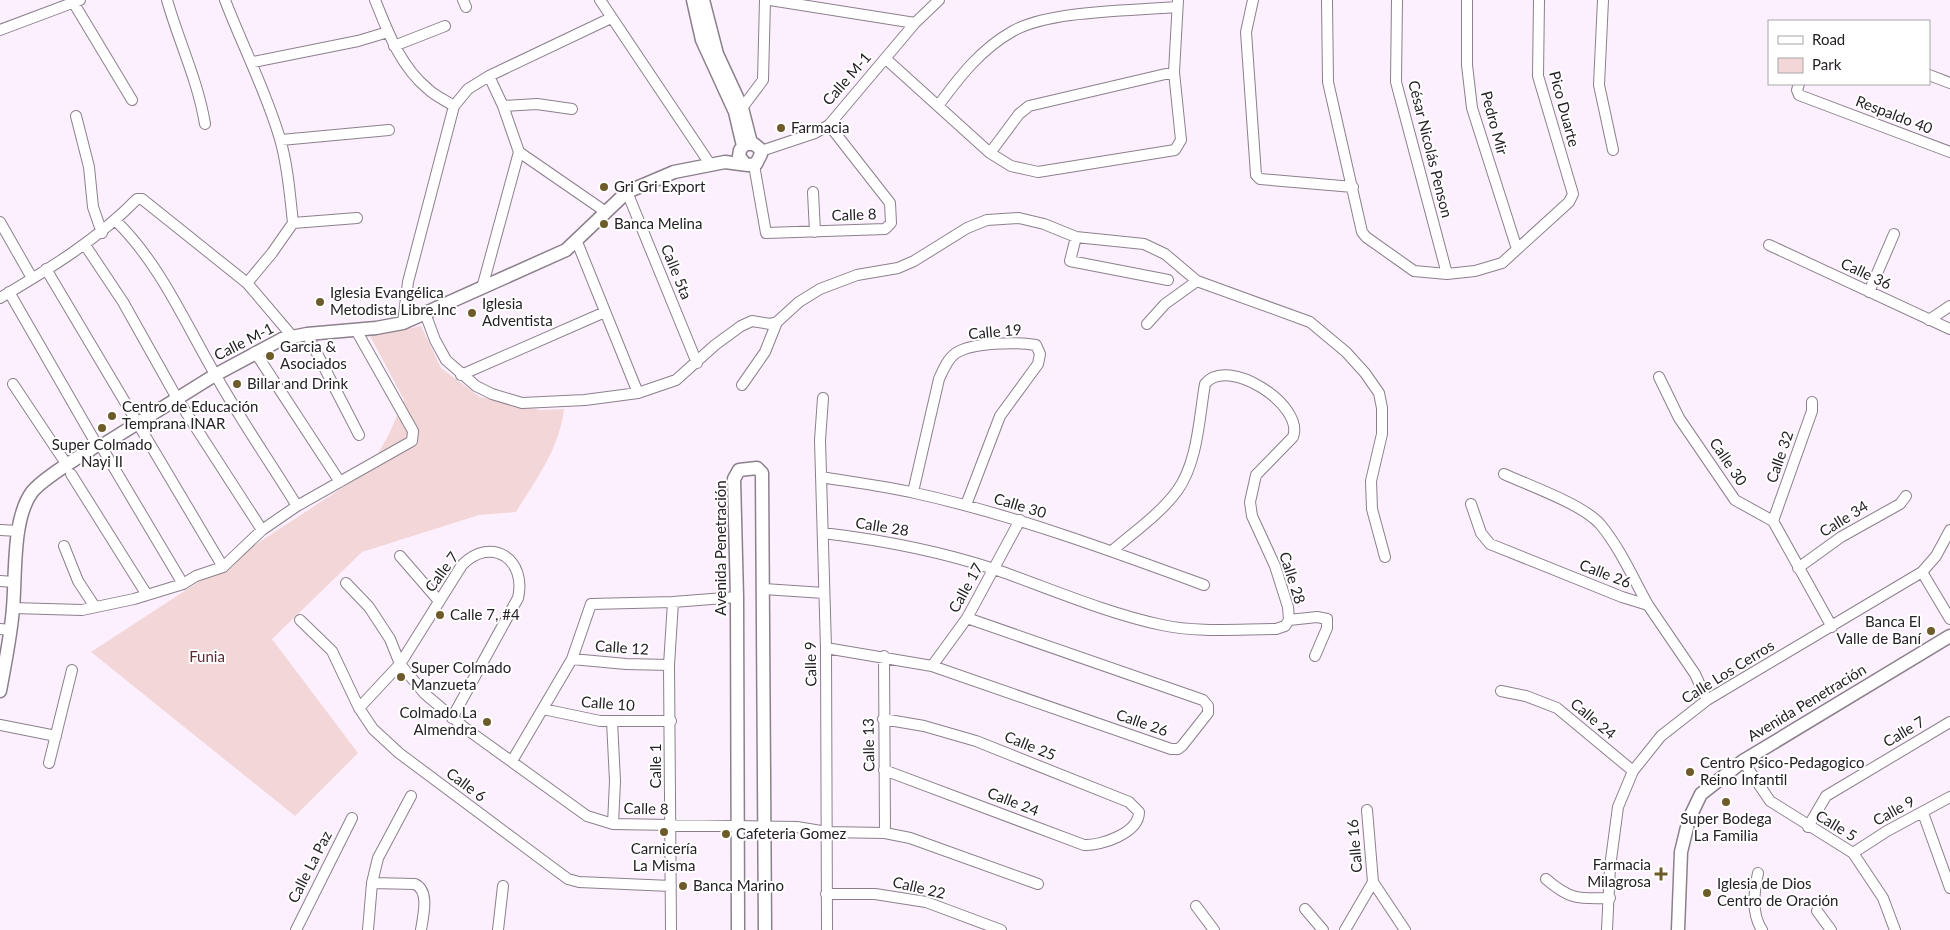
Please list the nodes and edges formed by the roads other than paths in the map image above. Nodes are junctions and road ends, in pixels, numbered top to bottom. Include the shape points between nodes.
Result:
1 (167, 0) edge
2 (225, 0) edge
3 (375, 0) edge
4 (600, 0) edge
5 (693, 0) edge
6 (703, 0) edge
7 (765, 0) edge
8 (770, 0) edge
9 (939, 0) edge
10 (1253, 0) edge
11 (1328, 0) edge
12 (1397, 0) edge
13 (1467, 0) edge
14 (1539, 0) edge
15 (1603, 0) edge
16 (77, 1) edge
17 (61, 3) edge
18 (1177, 4) edge
19 (611, 18) junction
20 (915, 23) junction
21 (445, 26) dead end
22 (0, 30) edge
23 (388, 32) junction
24 (394, 46) junction
25 (886, 59) junction
26 (253, 62) junction
27 (1174, 72) junction
28 (1930, 75) edge
29 (489, 76) junction
30 (1950, 83) edge
31 (1799, 85) edge
32 (132, 100) dead end
33 (454, 106) junction
34 (503, 106) junction
35 (938, 106) junction
36 (742, 108) junction
37 (572, 109) dead end
38 (76, 116) dead end
39 (206, 124) dead end
40 (829, 125) junction
41 (389, 130) dead end
42 (281, 140) junction
43 (749, 147) junction
44 (1613, 150) dead end
45 (519, 152) junction
46 (1950, 152) edge
47 (990, 153) junction
48 (725, 162) junction
49 (710, 164) junction
50 (749, 164) junction
51 (1353, 187) junction
52 (627, 192) junction
53 (813, 192) dead end
54 (606, 212) junction
55 (357, 218) dead end
56 (116, 221) junction
57 (0, 222) edge
58 (293, 223) junction
59 (814, 232) junction
60 (102, 233) junction
61 (1894, 234) dead end
62 (1076, 237) junction
63 (577, 242) junction
64 (85, 245) junction
65 (1769, 245) dead end
66 (1517, 249) junction
67 (46, 269) junction
68 (1447, 274) junction
69 (32, 278) junction
70 (1168, 280) dead end
71 (1197, 281) junction
72 (247, 283) junction
73 (482, 288) junction
74 (1869, 292) junction
75 (5, 295) edge
76 (1950, 306) edge
77 (606, 312) junction
78 (425, 314) junction
79 (1929, 320) junction
80 (403, 322) junction
81 (777, 322) junction
82 (1147, 324) dead end
83 (1950, 329) edge
84 (356, 330) junction
85 (306, 334) junction
86 (292, 336) junction
87 (255, 352) junction
88 (697, 363) junction
89 (215, 375) junction
90 (462, 375) junction
91 (1659, 377) dead end
92 (13, 384) dead end
93 (742, 385) dead end
94 (638, 393) junction
95 (823, 398) dead end
96 (178, 400) junction
97 (1812, 402) dead end
98 (140, 423) junction
99 (358, 435) dead end
100 (99, 445) junction
101 (69, 470) junction
102 (1504, 474) dead end
103 (821, 477) junction
104 (340, 482) junction
105 (913, 492) junction
106 (1906, 496) dead end
107 (1471, 504) dead end
108 (966, 505) junction
109 (298, 506) junction
110 (1020, 520) junction
111 (1773, 522) junction
112 (0, 530) edge
113 (262, 530) junction
114 (1950, 530) edge
115 (19, 531) junction
116 (822, 533) junction
117 (64, 546) dead end
118 (1112, 551) junction
119 (400, 556) dead end
120 (1385, 557) dead end
121 (223, 567) junction
122 (1798, 568) junction
123 (994, 569) junction
124 (1922, 572) junction
125 (0, 581) edge
126 (14, 582) junction
127 (346, 583) dead end
128 (182, 584) junction
129 (1204, 585) dead end
130 (764, 589) junction
131 (824, 594) junction
132 (147, 595) junction
133 (737, 597) junction
134 (439, 601) junction
135 (673, 602) junction
136 (1648, 605) junction
137 (95, 607) junction
138 (14, 608) junction
139 (967, 618) junction
140 (1950, 619) edge
141 (300, 620) dead end
142 (1289, 620) junction
143 (1832, 626) junction
144 (5, 630) edge
145 (1950, 636) edge
146 (826, 648) junction
147 (884, 656) junction
148 (1315, 656) dead end
149 (572, 659) junction
150 (400, 664) junction
151 (670, 665) junction
152 (932, 666) junction
153 (72, 670) dead end
154 (0, 691) edge
155 (1501, 691) dead end
156 (1707, 700) junction
157 (359, 708) junction
158 (544, 709) junction
159 (452, 718) junction
160 (883, 719) junction
161 (612, 721) junction
162 (671, 721) junction
163 (1950, 722) edge
164 (0, 725) edge
165 (56, 736) junction
166 (512, 761) junction
167 (1743, 761) junction
168 (49, 763) dead end
169 (884, 770) junction
170 (1633, 771) junction
171 (411, 796) dead end
172 (1950, 797) edge
173 (1367, 810) dead end
174 (1923, 813) junction
175 (352, 818) dead end
176 (613, 824) junction
177 (670, 825) junction
178 (737, 825) junction
179 (765, 826) junction
180 (1808, 827) junction
181 (1130, 830) joint
182 (827, 832) junction
183 (885, 833) junction
184 (1853, 853) junction
185 (1758, 873) dead end
186 (1546, 879) dead end
187 (1373, 882) junction
188 (372, 883) junction
189 (1038, 884) dead end
190 (503, 886) dead end
191 (671, 886) junction
192 (1950, 888) edge
193 (826, 894) junction
194 (1610, 898) junction
195 (1196, 906) dead end
196 (1306, 909) dead end
197 (1817, 911) dead end
198 (296, 930) edge
199 (368, 930) edge
200 (421, 930) edge
201 (498, 930) edge
202 (671, 930) edge
203 (738, 930) edge
204 (765, 930) edge
205 (827, 930) edge
206 (1000, 930) edge
207 (1214, 930) edge
208 (1323, 930) edge
209 (1345, 930) edge
210 (1405, 930) edge
211 (1607, 930) edge
212 (1678, 930) edge
213 (1762, 930) edge
214 (1831, 930) edge
215 (1895, 930) edge

1 - 39 street via 200,93
2 - 26 street
3 - 23 street
4 - 19 street
5 - 43 street via 702,40
6 - 36 street via 717,54
7 - 36 street via 763,80
8 - 20 street
9 - 20 street, Calle M-1
10 - 51 street via 1246,32 1254,168 1260,179
11 - 51 street via 1328,82
12 - 68 street, César Nicolás Penson via 1396,82
13 - 66 street, Pedro Mir via 1467,65 1472,108
14 - 66 street, Pico Duarte via 1538,76 1573,194 1569,202
15 - 44 street via 1599,85
16 - 17 street
16 - 32 street
17 - 22 street
18 - 27 street
18 - 35 street via 1043,20 1015,30 963,70
19 - 29 street
19 - 49 street
20 - 25 street, Calle M-1
21 - 24 street
23 - 24 street
23 - 26 street
24 - 33 street via 428,90
25 - 35 street
25 - 40 street, Calle M-1
26 - 42 street
27 - 47 street via 1029,106 1019,114
27 - 47 street via 1181,140 1175,150 1038,172 1011,166
28 - 30 street
29 - 33 street via 468,89
29 - 34 street
31 - 46 street, Respaldo 40 via 1799,95
33 - 80 street via 408,282
34 - 37 street via 537,104
34 - 45 street
35 - 47 street
36 - 43 street
38 - 60 street via 89,167 93,207
40 - 43 street, Calle M-1 via 815,133
40 - 59 street, Calle 8 via 890,203 891,223 885,229
41 - 42 street
42 - 58 street
43 - 48 street, Calle M-1
43 - 50 street via 739,156
43 - 50 street via 760,159
45 - 54 street
45 - 73 street
48 - 49 street, Calle M-1
48 - 50 street, Calle M-1
49 - 52 street, Calle M-1 via 674,172
50 - 59 street, Calle 8 via 766,233
51 - 68 street via 1362,232 1366,237 1414,271
52 - 54 street, Calle M-1
52 - 88 street, Calle 5ta
53 - 59 street
54 - 63 street, Calle M-1
55 - 58 street
56 - 60 street
56 - 72 street via 137,200 145,200
56 - 89 street via 150,260
57 - 69 street
58 - 72 street
60 - 64 street
61 - 74 street
62 - 70 street via 1070,261
62 - 71 street via 1144,244 1165,254
62 - 81 street via 1019,218 987,220 898,268 857,274 820,289
63 - 73 street, Calle M-1
63 - 77 street
64 - 67 street
64 - 96 street via 123,302
65 - 74 street, Calle 36
66 - 68 street via 1502,263 1475,271
67 - 69 street
67 - 98 street
69 - 75 street
71 - 82 street via 1165,304
71 - 120 street via 1310,322 1346,352 1379,393 1381,441 1371,481 1372,509
72 - 86 street
73 - 78 street, Calle M-1
74 - 79 street, Calle 36
75 - 100 street
76 - 79 street
77 - 90 street
77 - 94 street
78 - 80 street, Calle M-1
78 - 90 street via 446,360
79 - 83 street, Calle 36
80 - 84 street, Calle M-1
81 - 88 street via 752,321 741,326
81 - 93 street via 765,352
84 - 85 street, Calle M-1
84 - 104 street via 414,435 409,443
85 - 86 street, Calle M-1
85 - 99 street
86 - 87 street, Calle M-1
87 - 89 street, Calle M-1
87 - 104 street
88 - 94 street via 676,380
89 - 96 street, Calle M-1
89 - 109 street
90 - 94 street via 492,394 522,403
91 - 111 street, Calle 30 via 1680,418 1735,500
92 - 101 street
95 - 103 street, Calle 9
96 - 98 street, Calle M-1
96 - 113 street
97 - 111 street, Calle 32 via 1812,411
98 - 100 street, Calle M-1
98 - 121 street
100 - 101 street, Calle M-1
100 - 128 street
101 - 115 street, Calle M-1 via 33,491 24,506
101 - 132 street
102 - 136 street via 1580,508 1600,523
103 - 105 street, Calle 30
103 - 116 street, Calle 9
104 - 109 street
105 - 108 street, Calle 30
105 - 108 street, Calle 19 via 944,366 955,353 973,347 1036,345 1040,354 1038,364 1000,416
106 - 122 street, Calle 34 via 1900,504 1841,537
107 - 136 street, Calle 26 via 1481,533 1490,544
108 - 110 street, Calle 30
109 - 113 street
110 - 118 street, Calle 30
110 - 123 street, Calle 17
111 - 122 street
112 - 115 street
113 - 121 street
114 - 124 street, Calle Los Cerros via 1936,556
115 - 126 street, Calle M-1
116 - 123 street, Calle 28 via 880,540
116 - 131 street, Calle 9
117 - 137 street via 78,581
118 - 129 street, Calle 30
118 - 142 street, Calle 28 via 1178,490 1188,471 1205,384 1216,375 1251,381 1266,390 1291,414 1296,429 1293,437 1256,475 1250,502 1252,516 1275,566
119 - 134 street
121 - 128 street
122 - 143 street
123 - 139 street, Calle 17
123 - 142 street, Calle 28 via 1164,626 1276,629 1285,626
124 - 140 street
124 - 143 street, Calle Los Cerros
125 - 126 street
126 - 138 street, Calle M-1
127 - 150 street, Calle 8 via 369,607 390,639
128 - 132 street
130 - 131 street
130 - 133 street, Avenida Penetración via 762,473 757,468 743,468 734,479
130 - 179 street, Avenida Penetración
131 - 146 street, Calle 9
132 - 137 street
133 - 135 street
133 - 178 street, Avenida Penetración
134 - 150 street, Calle 7
134 - 159 street, Calle 7 via 468,558 483,552 504,555 518,573 520,586 516,604
135 - 149 street via 591,604
135 - 151 street, Calle 1
136 - 156 street via 1695,674
137 - 138 street via 82,610
138 - 144 street, Calle M-1
139 - 152 street, Calle 17
139 - 152 street, Calle 26 via 1203,700 1208,706 1208,713 1182,746 1171,749
141 - 157 street, Calle 6 via 332,651
142 - 148 street via 1327,619 1327,628
143 - 156 street, Calle Los Cerros
144 - 154 street, Calle M-1
145 - 167 street, Avenida Penetración
146 - 147 street, Calle 26
146 - 182 street, Calle 9
147 - 152 street, Calle 26
147 - 160 street, Calle 13
149 - 151 street, Calle 12
149 - 158 street
150 - 157 street, Calle 7
150 - 159 street, Calle 8 via 425,694
151 - 162 street, Calle 1
153 - 165 street
155 - 170 street, Calle 24 via 1558,708
156 - 170 street, Calle Los Cerros via 1661,736
157 - 191 street, Calle 6 via 373,729 399,753 568,879 603,885
158 - 161 street, Calle 10
158 - 166 street
159 - 166 street, Calle 8
160 - 169 street, Calle 13
160 - 181 street, Calle 25 via 924,726 976,741 1129,802 1139,812 1139,819
161 - 162 street, Calle 10
161 - 176 street
162 - 177 street, Calle 1
163 - 180 street, Calle 7 via 1826,796
164 - 165 street
165 - 168 street
166 - 176 street, Calle 8 via 586,816
167 - 180 street, Calle 5 via 1770,801
167 - 212 street, Avenida Penetración via 1701,794 1689,819 1681,852
169 - 181 street, Calle 24 via 1084,845 1094,845
169 - 183 street, Calle 13
170 - 194 street, Calle Los Cerros via 1624,790 1616,822
171 - 188 street via 387,837
172 - 174 street, Calle 9
173 - 187 street, Calle 16
174 - 184 street, Calle 9
174 - 192 street
175 - 198 street, Calle La Paz
176 - 177 street, Calle 8
177 - 178 street, Calle 8
177 - 191 street, Calle 1
178 - 179 street, Calle 8
178 - 203 street, Avenida Penetración
179 - 182 street, Calle 8
179 - 204 street, Avenida Penetración
180 - 184 street, Calle 5
182 - 183 street, Calle 8
182 - 193 street, Calle 9
183 - 189 street, Calle 8 via 910,838
184 - 215 street, Calle 5 via 1883,898
185 - 213 street via 1754,892 1757,922
186 - 194 street via 1562,893 1582,899
187 - 209 street
187 - 210 street, Calle 16
188 - 199 street
188 - 200 street via 421,886 424,894
190 - 201 street
191 - 202 street, Calle 1
193 - 205 street, Calle 9
193 - 206 street, Calle 22 via 875,894 926,902
194 - 211 street, Calle Los Cerros
195 - 207 street
196 - 208 street
197 - 214 street

